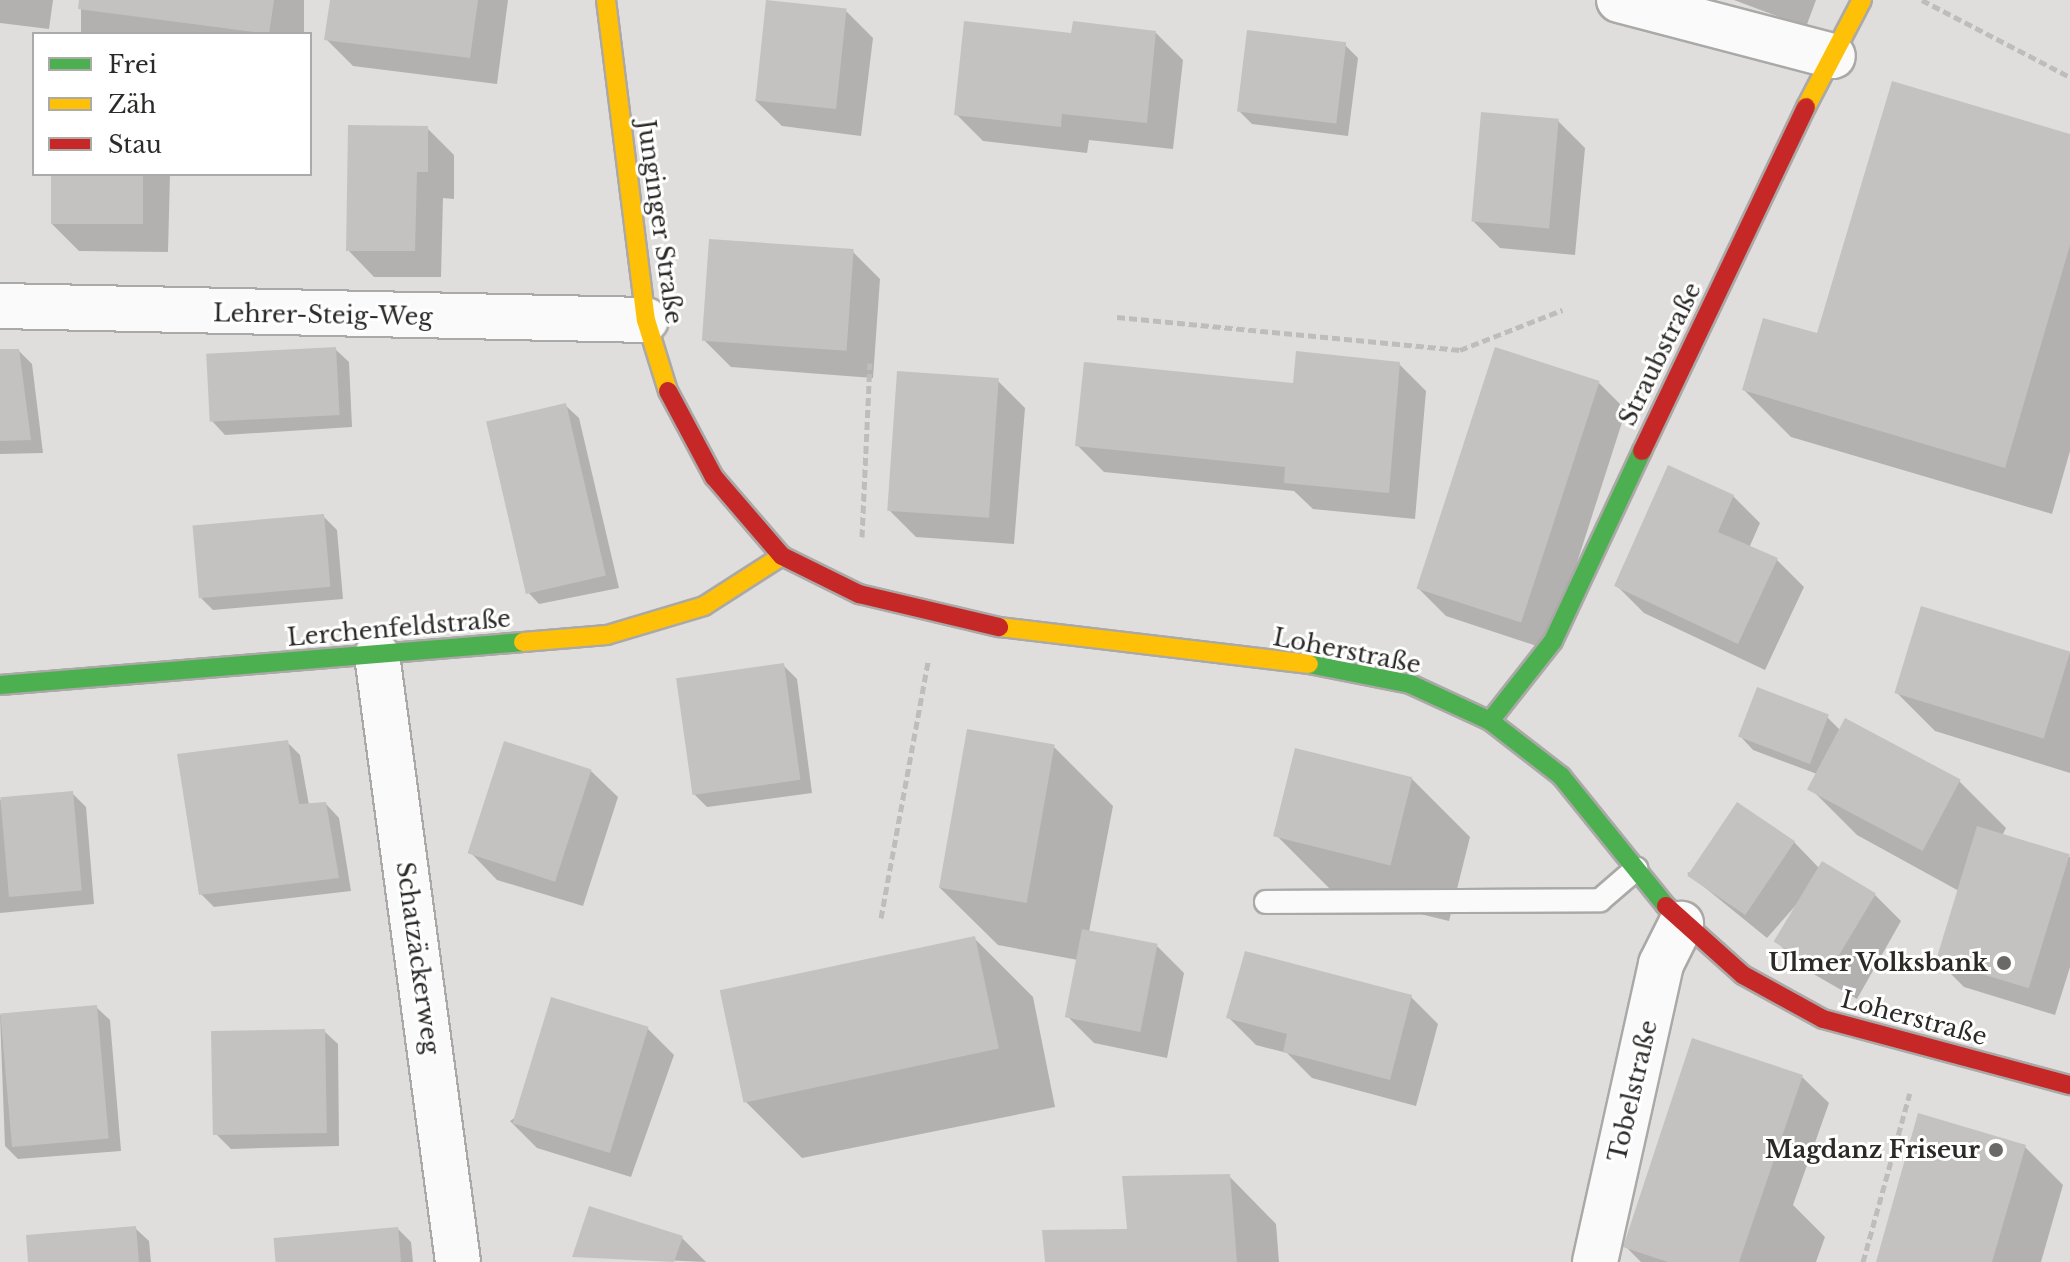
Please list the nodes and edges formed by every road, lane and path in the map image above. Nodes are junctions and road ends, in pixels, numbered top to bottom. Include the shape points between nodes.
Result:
1 (606, 0) edge
2 (1619, 0) edge
3 (1862, 0) edge
4 (1922, 0) edge
5 (1833, 56) junction
6 (2070, 77) edge
7 (0, 306) edge
8 (1562, 310) dead end
9 (1117, 317) dead end
10 (646, 320) junction
11 (870, 363) dead end
12 (782, 556) junction
13 (859, 594) junction
14 (936, 613) junction
15 (377, 655) junction
16 (0, 685) edge
17 (1490, 721) junction
18 (1636, 869) junction
19 (1266, 902) dead end
20 (881, 918) dead end
21 (1681, 924) junction
22 (2070, 1085) edge
23 (1911, 1090) dead end
24 (458, 1262) edge
25 (1595, 1262) edge
26 (1863, 1262) edge

1 - 10 street, Junginger Straße
2 - 5 street
3 - 5 street, Straubstraße
4 - 6 path
5 - 17 street, Straubstraße via 1553,641
7 - 10 street, Lehrer-Steig-Weg
8 - 9 path via 1460,350
10 - 12 street, Junginger Straße via 670,398 714,477
11 - 13 path
12 - 13 street, Loherstraße
12 - 15 street, Lerchenfeldstraße via 704,606 607,635
13 - 14 street, Loherstraße
14 - 17 street, Loherstraße via 1341,670 1410,684
14 - 20 path
15 - 16 street, Lerchenfeldstraße
15 - 24 street, Schatzäckerweg
17 - 18 street, Loherstraße via 1561,776
18 - 19 lane via 1600,900
18 - 21 street, Loherstraße
21 - 22 street, Loherstraße via 1743,975 1823,1019
21 - 25 street, Tobelstraße via 1661,964
23 - 26 path

